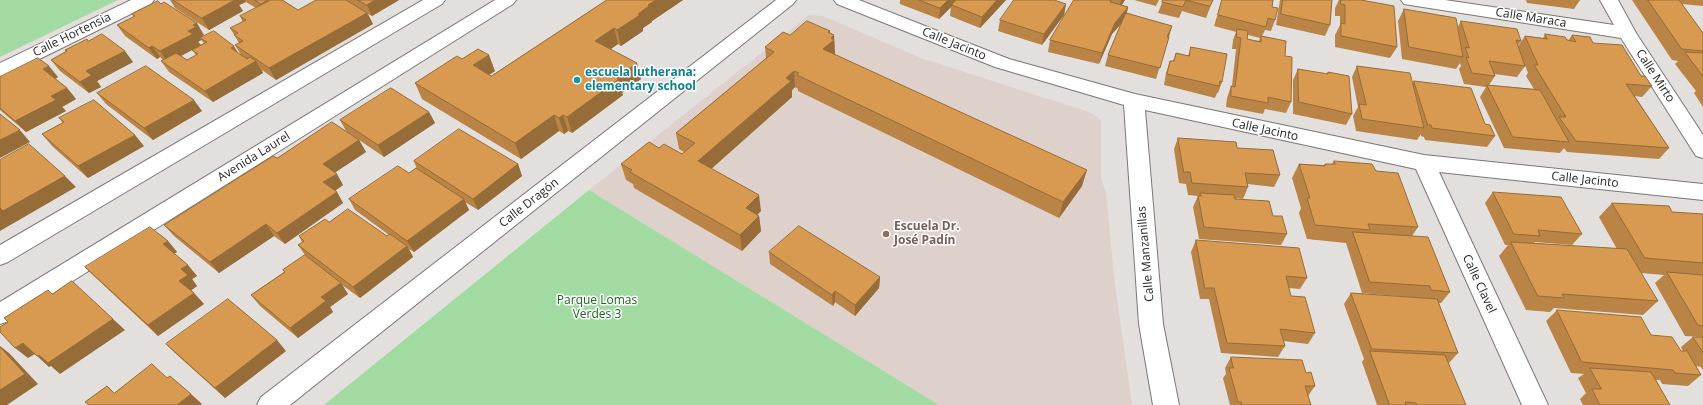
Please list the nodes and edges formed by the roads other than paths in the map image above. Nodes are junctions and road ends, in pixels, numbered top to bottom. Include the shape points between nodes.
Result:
1 (145, 0) edge
2 (436, 0) edge
3 (507, 0) edge
4 (787, 0) edge
5 (843, 0) edge
6 (1410, 0) edge
7 (1609, 0) edge
8 (1628, 33) junction
9 (0, 71) edge
10 (1134, 102) junction
11 (1703, 151) edge
12 (1424, 163) junction
13 (1703, 192) edge
14 (0, 256) edge
15 (0, 314) edge
16 (270, 405) edge
17 (1166, 405) edge
18 (1534, 405) edge

1 - 9 street, Calle Hortensia
2 - 14 street
3 - 15 street, Avenida Laurel
4 - 16 street, Calle Dragón
5 - 10 street, Calle Jacinto via 1002,63
6 - 8 street, Calle Maraca
7 - 8 street, Calle Mirto
8 - 11 street, Calle Mirto
10 - 12 street, Calle Jacinto
10 - 17 street, Calle Manzanillas via 1151,324
12 - 13 street, Calle Jacinto
12 - 18 street, Calle Clavel

